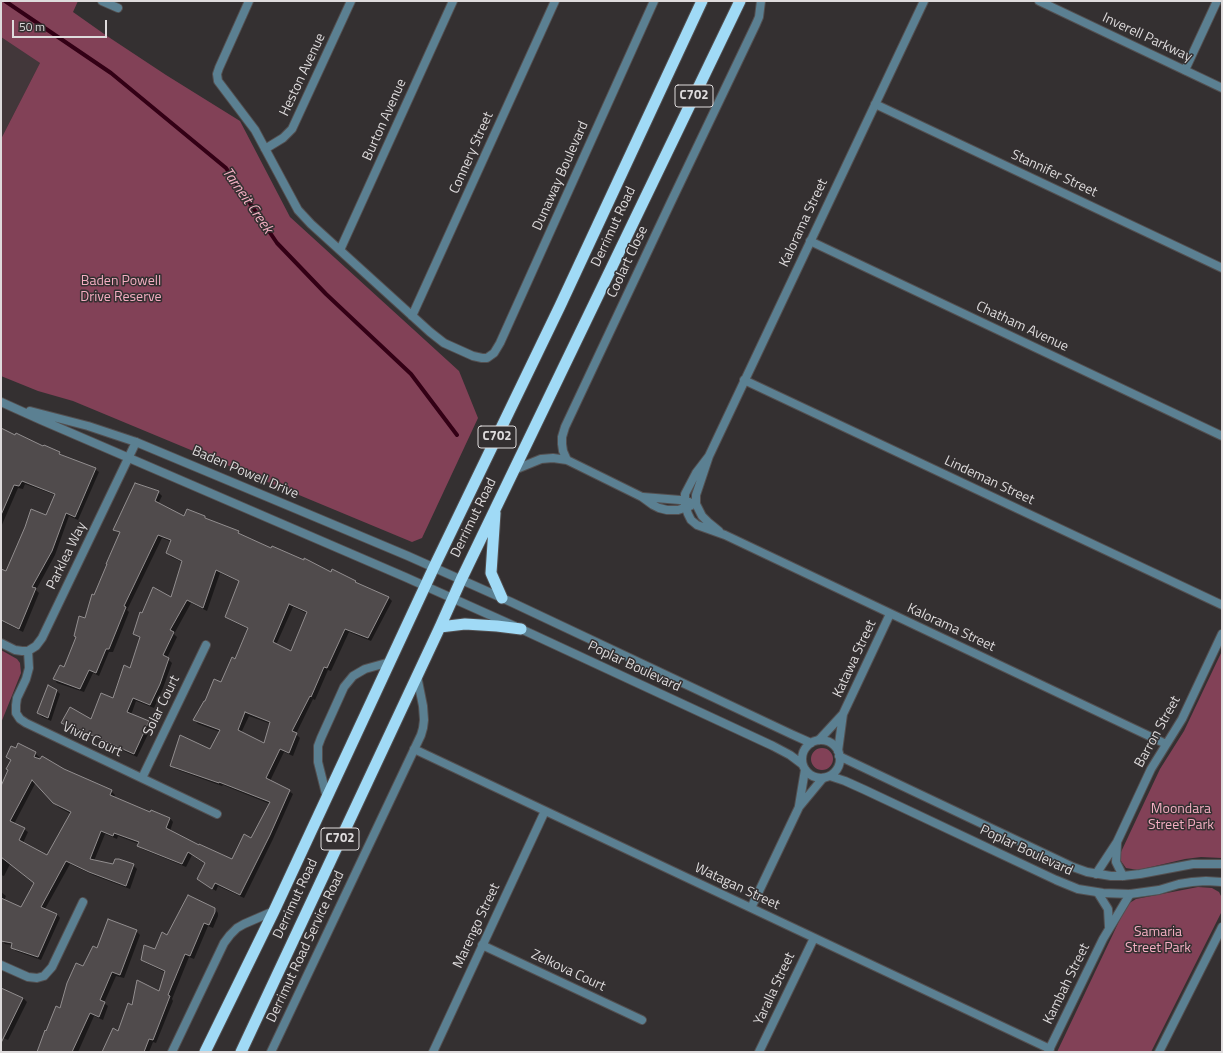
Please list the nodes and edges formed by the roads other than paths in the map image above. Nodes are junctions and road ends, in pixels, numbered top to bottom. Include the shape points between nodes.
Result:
1 (103, 1) edge
2 (249, 1) edge
3 (351, 1) edge
4 (453, 1) edge
5 (555, 1) edge
6 (654, 1) edge
7 (702, 1) edge
8 (740, 1) edge
9 (761, 1) edge
10 (924, 1) edge
11 (1039, 1) edge
12 (1218, 1) edge
13 (118, 8) dead end
14 (1185, 70) junction
15 (1222, 88) edge
16 (875, 104) junction
17 (265, 149) junction
18 (810, 241) junction
19 (340, 250) junction
20 (1222, 268) edge
21 (412, 316) junction
22 (744, 380) junction
23 (1, 402) edge
24 (14, 407) junction
25 (1222, 436) edge
26 (136, 442) junction
27 (709, 456) junction
28 (129, 458) junction
29 (567, 460) junction
30 (514, 470) junction
31 (686, 504) junction
32 (696, 504) junction
33 (496, 507) junction
34 (725, 535) junction
35 (434, 568) junction
36 (460, 580) junction
37 (425, 586) junction
38 (502, 598) junction
39 (452, 599) junction
40 (1222, 605) edge
41 (890, 614) junction
42 (440, 627) junction
43 (521, 629) junction
44 (1222, 634) edge
45 (1, 643) edge
46 (206, 645) dead end
47 (28, 651) junction
48 (390, 662) junction
49 (417, 676) junction
50 (843, 714) junction
51 (815, 741) junction
52 (1166, 744) junction
53 (414, 749) junction
54 (838, 753) junction
55 (804, 767) junction
56 (826, 777) junction
57 (142, 778) junction
58 (327, 798) junction
59 (799, 807) junction
60 (545, 811) junction
61 (217, 814) dead end
62 (1117, 842) junction
63 (1222, 864) edge
64 (1096, 874) junction
65 (1123, 876) junction
66 (1222, 883) edge
67 (1098, 893) junction
68 (1130, 894) junction
69 (82, 902) dead end
70 (751, 908) junction
71 (274, 911) junction
72 (1109, 927) junction
73 (1222, 927) edge
74 (814, 938) junction
75 (482, 945) junction
76 (1, 965) edge
77 (642, 1020) dead end
78 (1049, 1050) edge
79 (172, 1052) edge
80 (204, 1052) edge
81 (241, 1052) edge
82 (271, 1052) edge
83 (433, 1052) edge
84 (759, 1052) edge
85 (1158, 1052) edge

1 - 13 street
2 - 17 street via 217,74 218,81 248,120
3 - 17 street, Heston Avenue via 292,129
4 - 19 street, Burton Avenue
5 - 21 street, Connery Street
6 - 21 street, Dunaway Boulevard via 494,353 486,358 478,358 444,343
7 - 35 highway, Derrimut Road / C702
8 - 30 highway, Derrimut Road / C702
9 - 29 street, Coolart Close via 759,18 565,427 562,444
10 - 16 street, Kalorama Street
11 - 14 street, Inverell Parkway
12 - 14 street
14 - 15 street, Inverell Parkway
16 - 18 street, Kalorama Street
16 - 20 street, Stannifer Street
17 - 19 street via 298,210
18 - 22 street, Kalorama Street
18 - 25 street, Chatham Avenue
19 - 21 street
22 - 27 street, Kalorama Street
22 - 40 street, Lindeman Street
23 - 24 street, Baden Powell Drive
24 - 26 street, Baden Powell Drive via 88,426
24 - 28 street, Baden Powell Drive
26 - 28 street, Parklea Way
26 - 35 street, Baden Powell Drive
27 - 31 street, Kalorama Street via 689,485 685,494
27 - 32 street, Kalorama Street via 696,496
28 - 37 street, Baden Powell Drive
28 - 47 street, Parklea Way via 42,638
29 - 30 street via 542,459
29 - 31 street via 642,496
30 - 33 highway, Derrimut Road / C702
31 - 32 street
31 - 34 street, Kalorama Street via 691,520 696,525
32 - 34 street, Kalorama Street via 702,516
33 - 36 highway, Derrimut Road / C702
33 - 38 highway via 492,573
34 - 41 street, Kalorama Street
35 - 36 street, Baden Powell Drive
35 - 37 highway, Derrimut Road / C702
36 - 38 street, Poplar Boulevard
36 - 39 highway, Derrimut Road / C702
37 - 39 street, Baden Powell Drive
37 - 48 highway, Derrimut Road / C702
38 - 51 street, Poplar Boulevard via 791,734
39 - 42 highway, Derrimut Road / C702
39 - 43 street, Poplar Boulevard
41 - 50 street, Katawa Street
41 - 52 street, Kalorama Street
42 - 43 highway via 465,624
42 - 49 highway, Derrimut Road / C702
43 - 55 street, Poplar Boulevard via 773,746 790,755
44 - 52 street, Barron Street via 1182,719
45 - 47 street via 15,650
46 - 57 street, Solar Court
47 - 57 street, Vivid Court via 29,668 16,705 16,713 20,719
48 - 58 highway, Derrimut Road / C702
48 - 58 street via 365,669 353,676 344,687 318,746 318,762
49 - 53 street, Derrimut Road Service Road via 424,720
49 - 81 highway, Derrimut Road / C702
50 - 51 street, Katawa Street
50 - 54 street, Katawa Street
51 - 54 street via 830,743
51 - 55 street via 806,746 803,752
52 - 62 street, Barron Street
53 - 60 street, Watagan Street
53 - 82 street, Derrimut Road Service Road
54 - 56 street via 838,767
54 - 64 street, Poplar Boulevard via 1073,867
55 - 56 street via 813,776
55 - 59 street
56 - 59 street
56 - 67 street, Poplar Boulevard via 845,781 1056,880 1078,889
57 - 61 street, Vivid Court
58 - 71 highway, Derrimut Road / C702
59 - 70 street
60 - 70 street, Watagan Street
60 - 75 street, Marengo Street
62 - 64 street, Barron Street
62 - 65 street, Barron Street via 1116,862
63 - 65 street, Poplar Boulevard via 1193,864
64 - 65 street, Poplar Boulevard
66 - 68 street, Poplar Boulevard via 1192,882
67 - 68 street, Poplar Boulevard
67 - 72 street via 1108,909
68 - 72 street, Kambah Street
69 - 76 street via 52,967 44,976 28,977
70 - 74 street, Watagan Street
71 - 79 street via 238,928 224,943
71 - 80 highway, Derrimut Road / C702
72 - 78 street, Kambah Street
73 - 85 street
74 - 78 street, Watagan Street
74 - 84 street, Yaralla Street
75 - 77 street, Zelkova Court
75 - 83 street, Marengo Street

